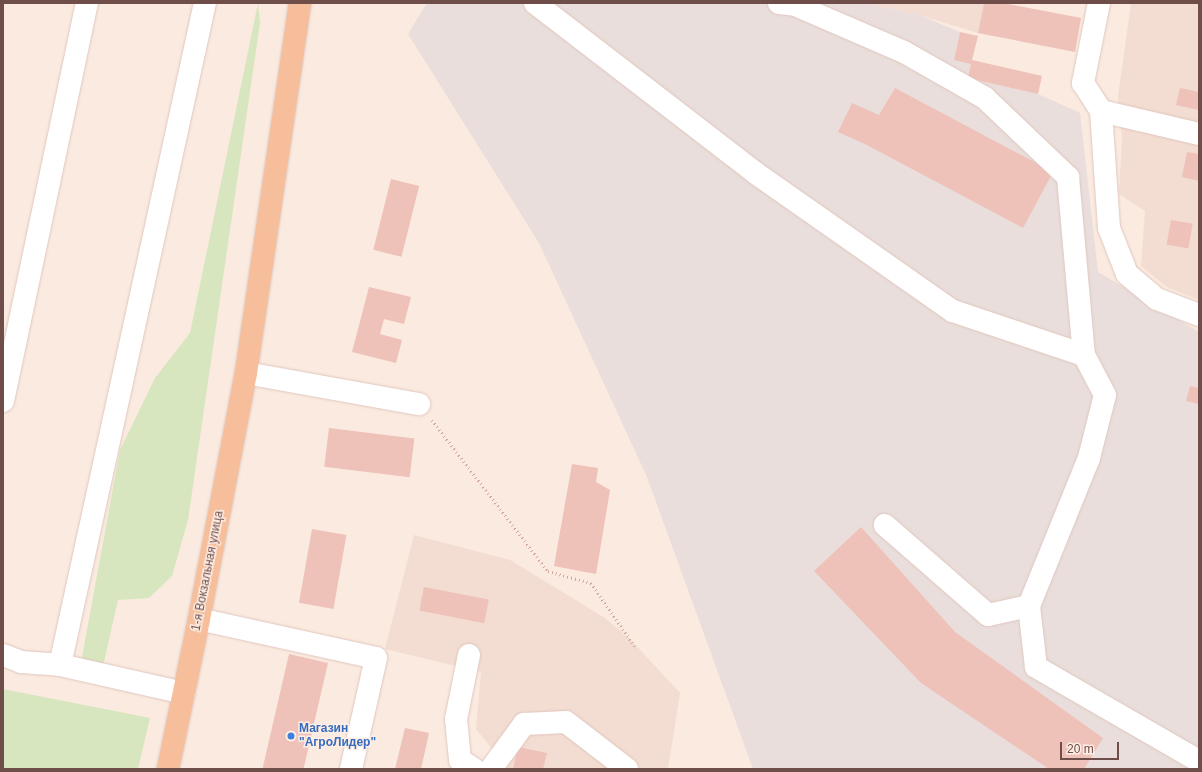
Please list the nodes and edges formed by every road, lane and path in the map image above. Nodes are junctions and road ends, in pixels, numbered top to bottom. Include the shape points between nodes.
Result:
1 (87, 3) edge
2 (205, 3) edge
3 (300, 3) edge
4 (535, 3) edge
5 (779, 3) edge
6 (1099, 3) edge
7 (1101, 111) junction
8 (1199, 134) edge
9 (1199, 315) edge
10 (1084, 355) junction
11 (246, 373) junction
12 (3, 401) edge
13 (419, 404) joint
14 (885, 525) dead end
15 (1029, 606) junction
16 (199, 619) junction
17 (636, 648) dead end
18 (3, 655) edge
19 (469, 655) dead end
20 (60, 665) junction
21 (184, 693) junction
22 (1199, 761) edge
23 (168, 769) edge
24 (351, 769) edge
25 (474, 769) edge
26 (491, 769) edge
27 (627, 769) edge

1 - 12 street
2 - 20 street
3 - 11 main road, 1-я Вокзальная улица
4 - 10 street via 757,174 953,311
5 - 10 street via 795,5 904,52 985,98 1068,177
6 - 7 street via 1082,83
7 - 8 street
7 - 9 street via 1109,228 1128,274 1157,299
10 - 15 street via 1105,395 1089,458
11 - 13 street
11 - 16 main road, 1-я Вокзальная улица
13 - 17 path via 548,571 591,583
14 - 15 street via 988,615
15 - 22 street via 1036,667
16 - 21 main road, 1-я Вокзальная улица
16 - 24 street via 376,658
18 - 20 street via 21,662
19 - 25 street via 456,719 460,760
20 - 21 street
21 - 23 main road, 1-я Вокзальная улица
26 - 27 street via 524,724 566,722

